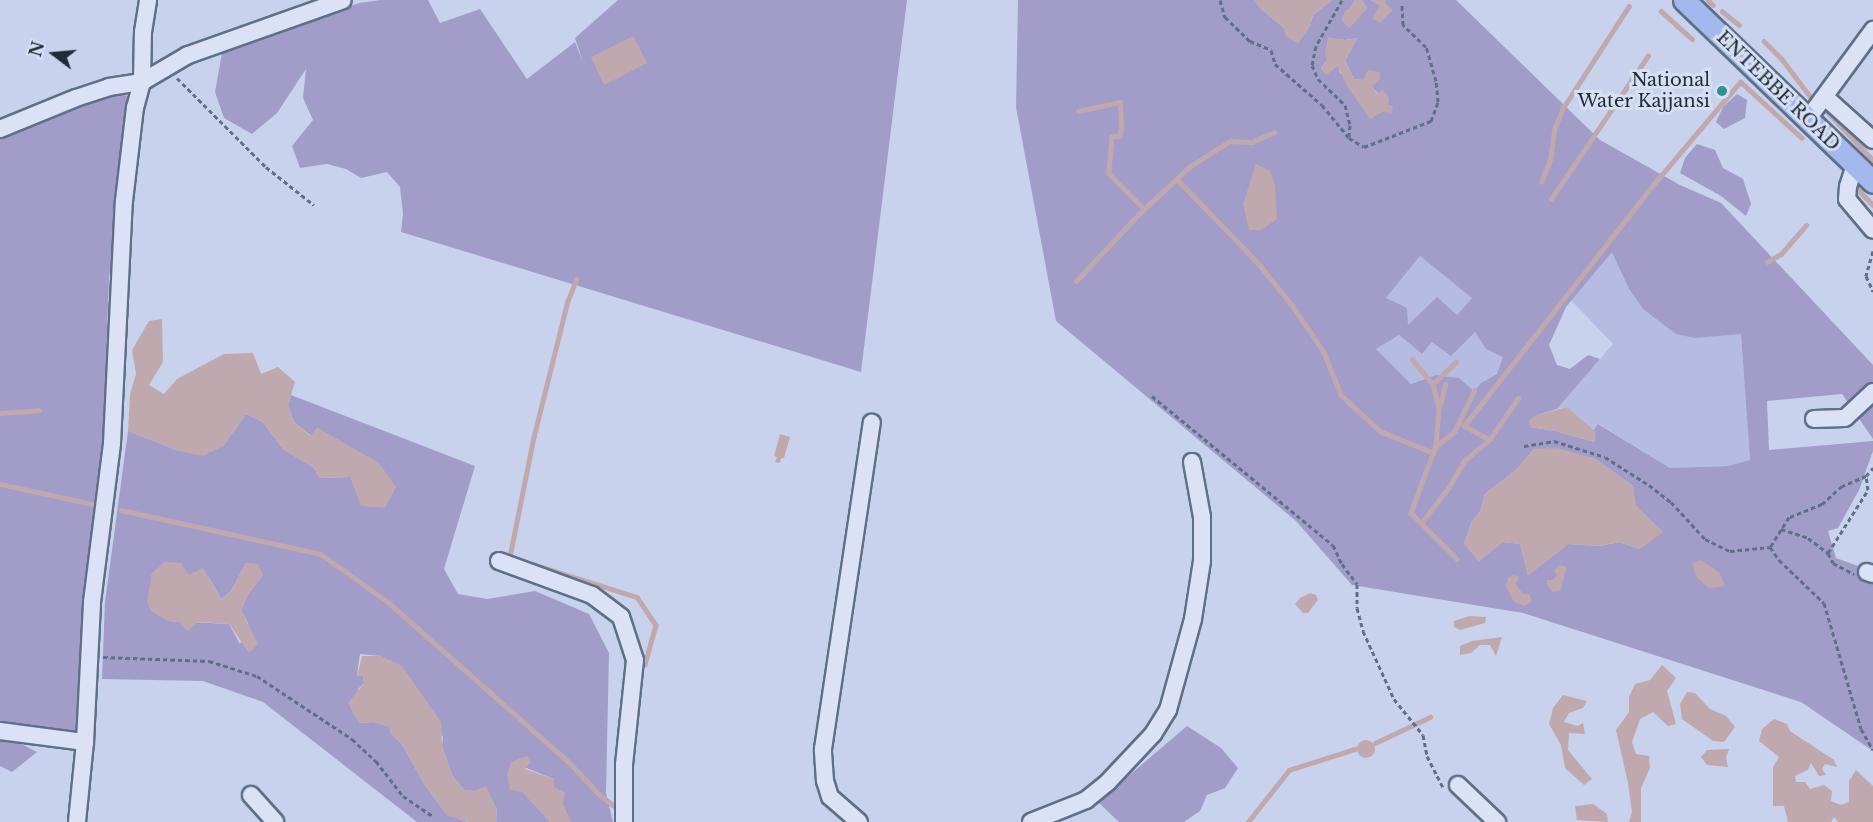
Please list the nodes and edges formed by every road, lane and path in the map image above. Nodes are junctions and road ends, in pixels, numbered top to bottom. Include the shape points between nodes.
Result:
1 (148, 0) edge
2 (343, 0) edge
3 (1220, 0) edge
4 (1342, 0) edge
5 (1684, 0) edge
6 (1402, 4) dead end
7 (1873, 30) edge
8 (168, 68) junction
9 (142, 82) junction
10 (1825, 97) junction
11 (1807, 120) junction
12 (0, 129) edge
13 (1349, 138) junction
14 (1873, 141) edge
15 (1855, 165) junction
16 (1873, 182) edge
17 (314, 206) dead end
18 (1873, 230) edge
19 (1873, 251) edge
20 (1873, 291) edge
21 (1873, 392) edge
22 (1152, 396) dead end
23 (1814, 419) dead end
24 (872, 423) dead end
25 (1524, 446) dead end
26 (1192, 462) dead end
27 (1873, 468) edge
28 (1866, 476) junction
29 (1781, 529) junction
30 (1770, 547) junction
31 (1828, 553) junction
32 (499, 561) dead end
33 (1866, 574) edge
34 (89, 657) junction
35 (0, 731) edge
36 (85, 742) junction
37 (1873, 750) edge
38 (1454, 790) joint
39 (251, 795) dead end
40 (434, 817) dead end
41 (77, 822) edge
42 (275, 822) edge
43 (624, 822) edge
44 (859, 822) edge
45 (1031, 822) edge
46 (1497, 822) edge

1 - 9 street
2 - 8 street via 189,55
3 - 13 path via 1225,17 1250,41 1271,50 1275,64 1322,105
4 - 13 path via 1316,46 1312,65 1318,79 1345,105
5 - 11 main road, ENTEBBE ROAD
6 - 13 path via 1403,25 1426,48 1436,81 1438,102 1431,121 1364,147
7 - 10 street
8 - 9 street
8 - 17 path via 244,146
9 - 12 street via 109,87
9 - 34 street via 135,108 124,201 112,443
10 - 11 street
10 - 14 street
11 - 15 main road, ENTEBBE ROAD
15 - 16 main road, ENTEBBE ROAD
15 - 18 street via 1847,199
19 - 20 path via 1866,276
21 - 23 street via 1845,418
22 - 38 path via 1333,545 1357,584 1362,631 1394,699 1423,735 1435,776
24 - 44 street via 823,749 830,797
25 - 30 path via 1554,441 1605,457 1671,502 1705,539 1730,551
26 - 45 street via 1202,517 1202,561 1193,619 1168,710 1153,734 1086,800
27 - 28 path
28 - 29 path via 1842,486 1822,504 1789,517
28 - 31 path via 1868,490
29 - 30 path
29 - 31 path via 1808,538
30 - 37 path via 1824,603 1861,729
31 - 33 path via 1833,563
32 - 43 street via 592,595 621,617 635,660 624,765
34 - 36 street
34 - 40 path via 209,661 256,676 352,739 376,761 403,796
35 - 36 street
36 - 41 street
38 - 46 street
39 - 42 street

